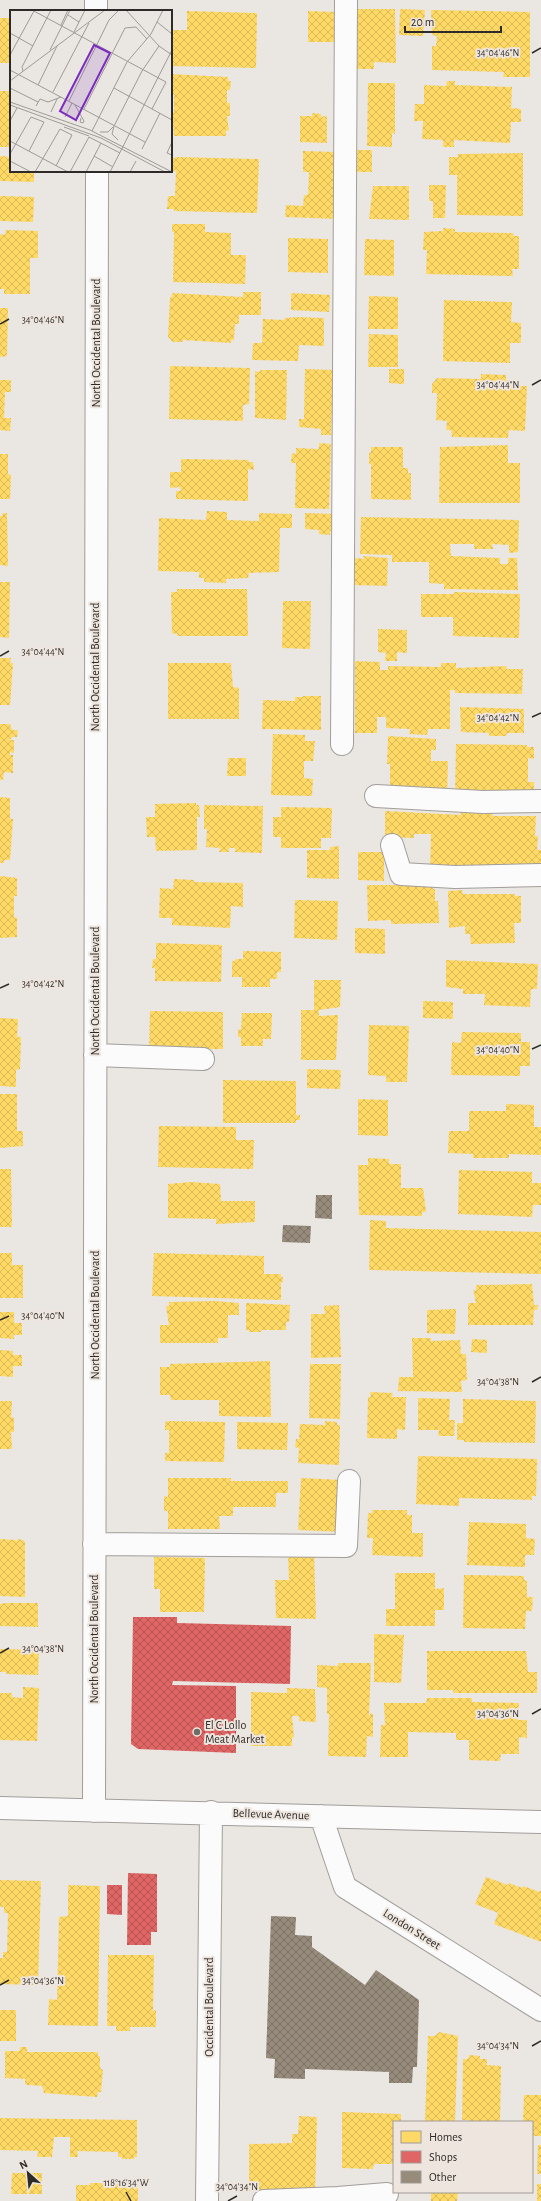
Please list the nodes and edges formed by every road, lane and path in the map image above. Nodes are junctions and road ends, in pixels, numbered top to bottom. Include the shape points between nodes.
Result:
1 (346, 0) edge
2 (97, 172) edge
3 (342, 744) dead end
4 (376, 796) dead end
5 (541, 801) edge
6 (392, 845) dead end
7 (541, 875) edge
8 (95, 1055) junction
9 (203, 1059) dead end
10 (349, 1481) dead end
11 (94, 1544) junction
12 (0, 1808) edge
13 (94, 1811) junction
14 (211, 1812) junction
15 (321, 1816) junction
16 (541, 1822) edge
17 (541, 2010) edge
18 (387, 2194) dead end
19 (207, 2201) edge
20 (264, 2201) edge

1 - 3 street
2 - 8 street, North Occidental Boulevard
4 - 5 street via 483,802
6 - 7 street via 401,874
8 - 9 street
8 - 11 street, North Occidental Boulevard
10 - 11 street via 346,1546
11 - 13 street, North Occidental Boulevard
12 - 13 street, Bellevue Avenue
13 - 14 street, Bellevue Avenue
14 - 15 street, Bellevue Avenue
14 - 19 street, Occidental Boulevard
15 - 16 street, Bellevue Avenue
15 - 17 street, London Street via 345,1887
18 - 20 street

